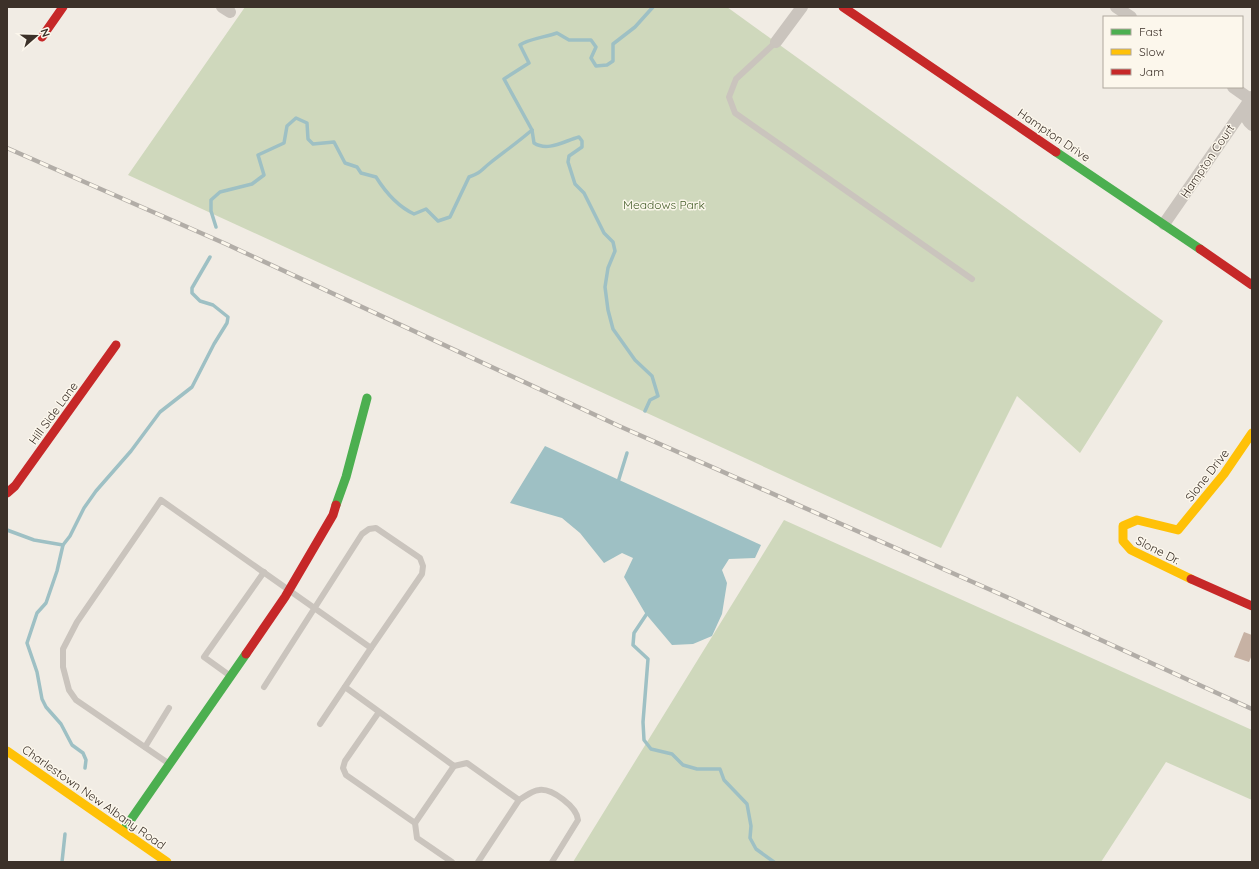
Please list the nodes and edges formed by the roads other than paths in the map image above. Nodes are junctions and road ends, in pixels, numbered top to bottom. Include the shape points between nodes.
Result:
1 (63, 7) edge
2 (802, 7) edge
3 (843, 7) edge
4 (1116, 7) edge
5 (1130, 16) edge
6 (42, 37) dead end
7 (776, 42) joint
8 (1235, 88) edge
9 (1251, 98) edge
10 (1252, 125) edge
11 (1164, 224) junction
12 (972, 279) dead end
13 (1252, 285) edge
14 (116, 345) dead end
15 (367, 398) dead end
16 (1252, 433) edge
17 (7, 493) edge
18 (1178, 530) joint
19 (264, 572) junction
20 (289, 590) junction
21 (1252, 606) edge
22 (314, 607) junction
23 (371, 648) junction
24 (230, 676) junction
25 (264, 687) dead end
26 (345, 687) junction
27 (169, 708) dead end
28 (379, 712) junction
29 (320, 724) dead end
30 (145, 747) junction
31 (7, 751) edge
32 (170, 764) junction
33 (454, 766) junction
34 (520, 800) junction
35 (415, 823) junction
36 (123, 831) junction
37 (168, 862) edge
38 (452, 862) edge
39 (478, 862) edge
40 (552, 862) edge

1 - 6 street
2 - 7 street
3 - 11 street, Hampton Drive
4 - 5 street
7 - 12 lane via 736,80 728,97 735,113
8 - 9 street
9 - 10 street, Hampton Court via 1245,110 1248,122
9 - 11 street, Hampton Court
11 - 13 street, Hampton Drive
14 - 17 street, Hill Side Lane via 15,486
15 - 20 street via 333,515
16 - 18 street, Slone Drive via 1224,474
18 - 21 street, Slone Dr. via 1137,520 1124,526 1121,538 1127,549 1140,556
19 - 20 lane
19 - 24 lane via 204,657
19 - 30 lane via 161,500 81,616 64,649 63,667 70,690 76,700
20 - 22 lane
20 - 24 street
22 - 23 lane
22 - 23 lane via 362,534 369,529 376,528 420,558 422,574
22 - 25 lane
23 - 26 lane
24 - 32 street
26 - 28 lane
26 - 29 lane
27 - 30 lane
28 - 33 lane
28 - 35 lane via 345,761 346,775
30 - 32 lane
31 - 36 street, Charlestown New Albany Road
32 - 36 street
33 - 34 lane via 468,763
33 - 35 lane
34 - 39 lane
34 - 40 lane via 530,792 548,790 573,807 577,814 578,820
35 - 38 lane via 417,838
36 - 37 street, Charlestown New Albany Road

